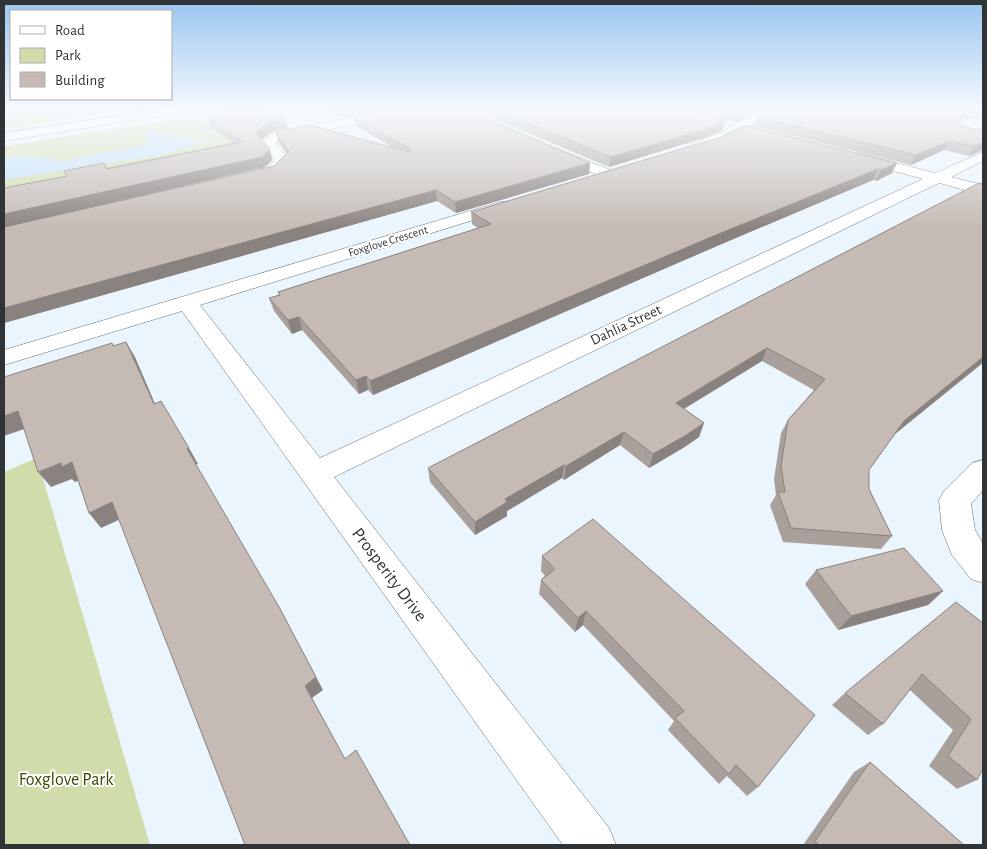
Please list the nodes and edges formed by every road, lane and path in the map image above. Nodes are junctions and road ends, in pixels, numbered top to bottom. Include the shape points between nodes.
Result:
1 (275, 151) edge
2 (552, 151) edge
3 (841, 153) edge
4 (983, 156) edge
5 (627, 168) edge
6 (608, 174) junction
7 (939, 178) junction
8 (242, 180) edge
9 (580, 182) edge
10 (983, 190) edge
11 (524, 200) edge
12 (188, 304) junction
13 (4, 358) edge
14 (983, 471) edge
15 (314, 474) junction
16 (983, 568) edge
17 (592, 845) edge

1 - 8 street via 283,161 279,166 271,172
2 - 6 street
3 - 7 street
4 - 7 street, Dahlia Street
5 - 6 street
6 - 9 street
7 - 10 street
7 - 15 street, Dahlia Street
11 - 12 street, Foxglove Crescent
12 - 13 street, Foxglove Crescent
12 - 15 street, Prosperity Drive
14 - 16 street via 955,500 956,526 967,551
15 - 17 street, Prosperity Drive

